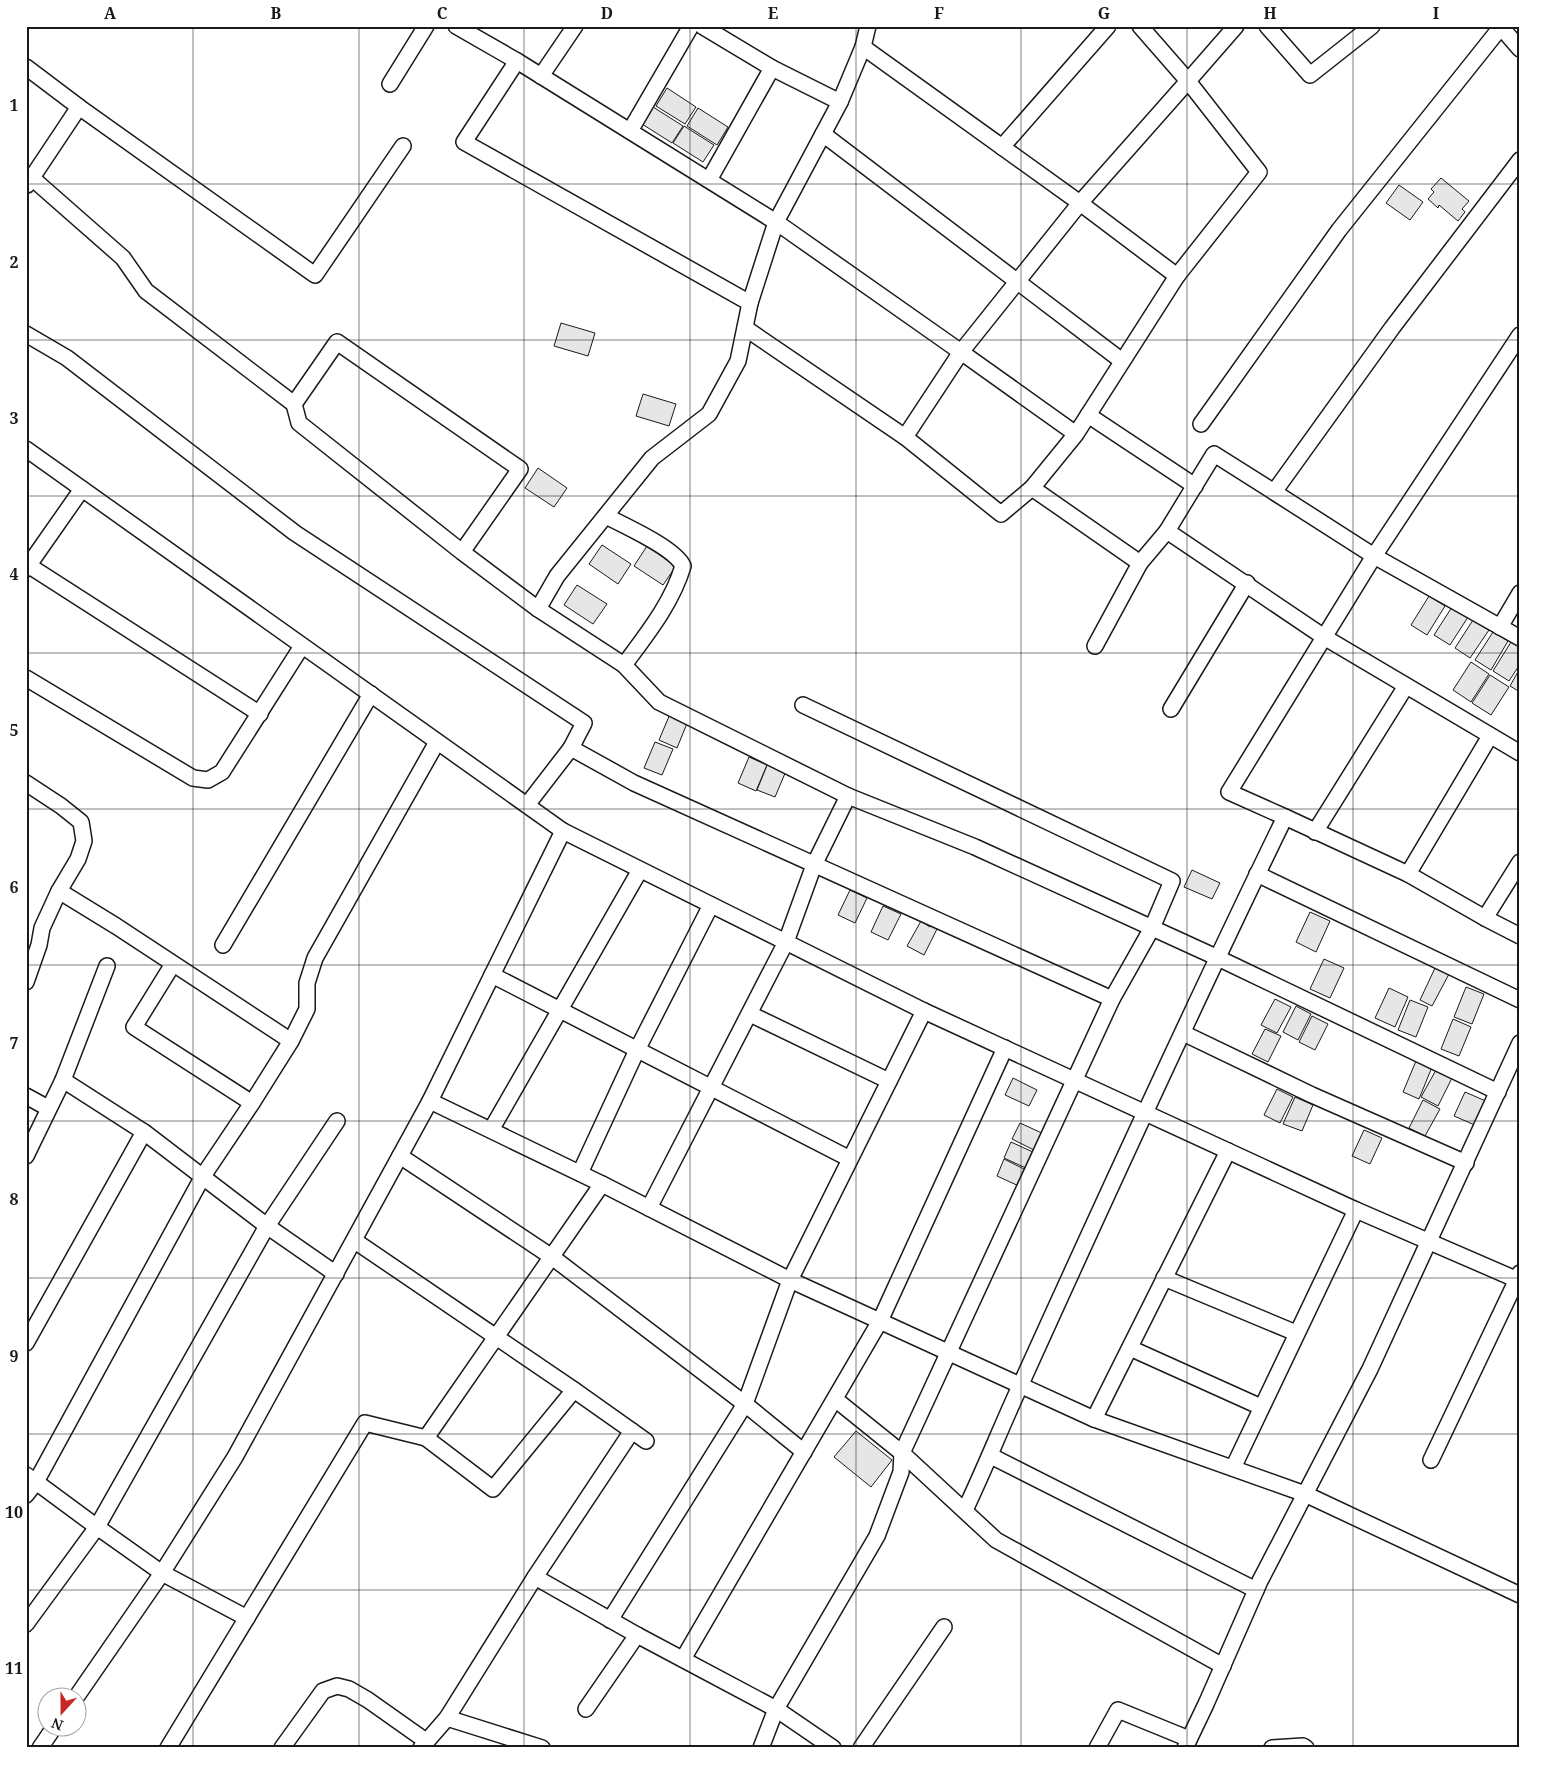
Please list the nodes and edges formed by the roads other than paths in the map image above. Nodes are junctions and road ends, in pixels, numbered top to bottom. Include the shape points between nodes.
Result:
1 (426, 26) edge
2 (575, 26) edge
3 (692, 26) edge
4 (702, 26) edge
5 (868, 26) edge
6 (1108, 26) edge
7 (1140, 26) edge
8 (1236, 26) edge
9 (1267, 26) edge
10 (1372, 26) edge
11 (1501, 26) edge
12 (463, 28) edge
13 (862, 47) junction
14 (1520, 49) edge
15 (517, 61) junction
16 (26, 67) edge
17 (772, 68) junction
18 (541, 76) junction
19 (1188, 81) junction
20 (390, 84) dead end
21 (840, 102) junction
22 (79, 107) junction
23 (630, 131) junction
24 (823, 134) junction
25 (403, 146) dead end
26 (1002, 147) junction
27 (1520, 160) edge
28 (709, 180) junction
29 (29, 182) edge
30 (1080, 203) junction
31 (776, 222) junction
32 (1177, 276) junction
33 (1017, 281) junction
34 (750, 303) junction
35 (745, 328) junction
36 (26, 334) edge
37 (1520, 335) edge
38 (961, 352) junction
39 (1122, 361) junction
40 (294, 404) junction
41 (1088, 415) junction
42 (1201, 424) dead end
43 (1076, 434) junction
44 (905, 437) junction
45 (26, 449) edge
46 (1194, 486) junction
47 (82, 488) junction
48 (1032, 488) junction
49 (1274, 492) junction
50 (606, 516) junction
51 (1168, 531) junction
52 (462, 552) junction
53 (1374, 556) junction
54 (1140, 563) junction
55 (27, 567) edge
56 (1247, 583) junction
57 (1520, 593) edge
58 (538, 609) junction
59 (1500, 627) junction
60 (1324, 637) junction
61 (1520, 638) edge
62 (302, 646) junction
63 (1095, 646) dead end
64 (624, 665) junction
65 (26, 678) edge
66 (1406, 686) junction
67 (371, 694) junction
68 (803, 705) dead end
69 (1171, 709) dead end
70 (260, 714) junction
71 (1490, 736) junction
72 (438, 742) junction
73 (571, 748) junction
74 (1520, 753) edge
75 (27, 785) edge
76 (848, 796) junction
77 (527, 806) junction
78 (1285, 817) junction
79 (563, 831) junction
80 (1315, 832) junction
81 (1520, 862) edge
82 (814, 865) junction
83 (640, 870) junction
84 (1257, 874) junction
85 (1408, 874) junction
86 (59, 892) junction
87 (711, 905) junction
88 (1485, 918) junction
89 (1152, 928) junction
90 (1520, 936) edge
91 (786, 942) junction
92 (223, 945) dead end
93 (1218, 958) junction
94 (173, 964) junction
95 (107, 966) dead end
96 (492, 976) junction
97 (26, 982) edge
98 (1112, 999) junction
99 (1520, 1000) edge
100 (560, 1010) junction
101 (924, 1011) junction
102 (750, 1014) junction
103 (1183, 1033) junction
104 (291, 1041) junction
105 (1520, 1043) edge
106 (1005, 1048) junction
107 (637, 1050) junction
108 (63, 1080) junction
109 (1075, 1080) junction
110 (889, 1081) junction
111 (711, 1088) junction
112 (1498, 1092) junction
113 (26, 1096) edge
114 (430, 1101) junction
115 (252, 1103) junction
116 (48, 1108) junction
117 (1146, 1113) junction
118 (337, 1121) dead end
119 (491, 1130) junction
120 (144, 1132) junction
121 (1228, 1151) junction
122 (26, 1156) edge
123 (400, 1156) junction
124 (850, 1159) junction
125 (1466, 1162) junction
126 (580, 1173) junction
127 (203, 1176) junction
128 (602, 1184) junction
129 (649, 1208) junction
130 (1356, 1210) junction
131 (267, 1226) junction
132 (355, 1241) junction
133 (1429, 1243) junction
134 (552, 1257) junction
135 (336, 1274) junction
136 (1164, 1278) junction
137 (1519, 1278) edge
138 (790, 1280) junction
139 (880, 1321) junction
140 (1296, 1333) junction
141 (496, 1337) junction
142 (26, 1343) edge
143 (1130, 1348) junction
144 (947, 1352) junction
145 (1020, 1385) junction
146 (574, 1390) junction
147 (835, 1399) junction
148 (745, 1404) junction
149 (1261, 1407) junction
150 (1094, 1419) junction
151 (632, 1432) junction
152 (426, 1438) junction
153 (646, 1441) dead end
154 (804, 1452) junction
155 (902, 1453) junction
156 (991, 1456) junction
157 (1431, 1460) dead end
158 (1233, 1468) junction
159 (31, 1479) edge
160 (1305, 1494) junction
161 (26, 1495) edge
162 (966, 1510) junction
163 (97, 1527) junction
164 (162, 1574) junction
165 (535, 1577) junction
166 (1256, 1590) junction
167 (1520, 1595) edge
168 (247, 1618) junction
169 (610, 1620) junction
170 (26, 1624) edge
171 (944, 1627) dead end
172 (637, 1635) junction
173 (684, 1659) junction
174 (1223, 1666) junction
175 (84, 1686) edge
176 (586, 1709) dead end
177 (776, 1709) junction
178 (447, 1718) junction
179 (48, 1736) edge
180 (1187, 1743) edge
181 (424, 1744) edge
182 (40, 1748) edge
183 (168, 1748) edge
184 (282, 1748) edge
185 (542, 1748) edge
186 (761, 1748) edge
187 (833, 1748) edge
188 (861, 1748) edge
189 (1097, 1748) edge
190 (1272, 1748) edge
191 (1306, 1748) edge

1 - 20 street
2 - 18 street
3 - 23 street
4 - 17 street
5 - 13 street
6 - 26 street
7 - 19 street
8 - 19 street
9 - 10 street via 1310,75
11 - 14 street
11 - 42 street via 1339,230
12 - 15 street
13 - 21 street
13 - 26 street
15 - 18 street
15 - 34 street via 464,142
16 - 22 street
17 - 21 street
17 - 28 street
18 - 23 street
19 - 30 street
19 - 32 street via 1259,172
21 - 24 street
22 - 25 street via 315,274
22 - 29 street
23 - 28 street
24 - 31 street
24 - 33 street
26 - 30 street
27 - 49 street via 1392,328
28 - 31 street
29 - 40 street via 123,258 146,291
30 - 32 street
30 - 33 street
31 - 34 street
31 - 38 street
32 - 39 street
33 - 38 street
33 - 39 street
34 - 35 street
35 - 44 street
35 - 50 street via 738,361 709,414 652,458
36 - 73 street via 67,358 296,533 584,723
37 - 53 street
38 - 43 street
38 - 44 street
39 - 41 street
40 - 52 street via 299,423
40 - 52 street via 337,342 520,469
41 - 43 street
41 - 46 street
43 - 48 street
44 - 48 street via 1001,514
45 - 47 street
46 - 49 street via 1214,454
46 - 51 street
47 - 55 street
47 - 62 street
48 - 54 street
49 - 53 street
50 - 58 street via 557,576
50 - 64 street via 668,550 683,566 677,585
51 - 54 street
51 - 56 street
52 - 58 street
53 - 59 street
53 - 60 street
54 - 63 street
55 - 70 street
56 - 60 street
56 - 69 street
57 - 59 street
58 - 64 street
59 - 61 street
60 - 66 street
60 - 78 street via 1229,792
62 - 67 street
62 - 70 street
64 - 76 street via 659,702
65 - 70 street via 193,778 208,780 222,772
66 - 71 street
66 - 80 street
67 - 72 street
67 - 92 street
68 - 89 street via 1172,881
71 - 74 street
71 - 85 street
72 - 77 street
72 - 104 street via 315,958 307,983 307,1009
73 - 77 street
73 - 82 street via 634,783
75 - 86 street via 81,822 84,841 78,859
76 - 82 street
76 - 89 street via 976,847
77 - 79 street
78 - 80 street
78 - 84 street
79 - 83 street
79 - 96 street
80 - 85 street
81 - 88 street
82 - 91 street
82 - 98 street
83 - 87 street
83 - 100 street
84 - 93 street
84 - 99 street
85 - 88 street
86 - 94 street
86 - 97 street via 42,928
87 - 91 street
87 - 107 street
88 - 90 street
89 - 93 street
89 - 98 street
91 - 101 street
91 - 102 street
93 - 103 street
93 - 112 street
94 - 104 street
94 - 115 street via 134,1027
95 - 108 street
96 - 100 street
96 - 114 street
98 - 109 street
100 - 107 street
100 - 119 street
101 - 106 street
101 - 110 street
102 - 110 street
102 - 111 street
103 - 117 street
103 - 125 street via 1312,1095
104 - 115 street
105 - 112 street
106 - 109 street
106 - 139 street
107 - 111 street
107 - 126 street
108 - 116 street
108 - 120 street
109 - 117 street
109 - 144 street
110 - 124 street
111 - 124 street
111 - 129 street
112 - 125 street
113 - 116 street
114 - 119 street
114 - 123 street
115 - 127 street
116 - 122 street
117 - 121 street
117 - 145 street
118 - 131 street
119 - 126 street
120 - 127 street
120 - 142 street
121 - 130 street
121 - 136 street
123 - 132 street
123 - 134 street
124 - 138 street
125 - 133 street
126 - 128 street
127 - 131 street
127 - 159 street
128 - 129 street
128 - 134 street
129 - 138 street
130 - 133 street
130 - 140 street
131 - 135 street
131 - 163 street
132 - 135 street
132 - 141 street
133 - 137 street
133 - 160 street via 1370,1369
134 - 141 street
134 - 148 street
135 - 164 street via 236,1457
136 - 140 street
136 - 143 street
137 - 157 street
138 - 139 street
138 - 148 street
139 - 144 street
139 - 147 street
140 - 149 street
141 - 146 street
141 - 152 street
143 - 149 street
143 - 150 street
144 - 145 street
144 - 155 street
145 - 150 street
145 - 156 street
146 - 151 street
146 - 152 street via 492,1489
147 - 154 street
147 - 155 street
148 - 154 street
148 - 169 street
149 - 158 street
150 - 158 street
151 - 153 street
151 - 165 street
152 - 168 street via 365,1423
154 - 173 street
155 - 162 street
155 - 177 street via 901,1472 877,1536
156 - 162 street
156 - 166 street
158 - 160 street
159 - 161 street
159 - 163 street
160 - 166 street
160 - 167 street
162 - 174 street via 996,1540
163 - 164 street
163 - 170 street
164 - 168 street
164 - 175 street
165 - 169 street
165 - 178 street
166 - 174 street
168 - 183 street
169 - 172 street
171 - 188 street
172 - 173 street
172 - 176 street
173 - 177 street
174 - 180 street
177 - 186 street
177 - 187 street
178 - 181 street
178 - 185 street
179 - 182 street
180 - 189 street via 1118,1710
181 - 184 street via 368,1700 337,1686 323,1691
190 - 191 street

